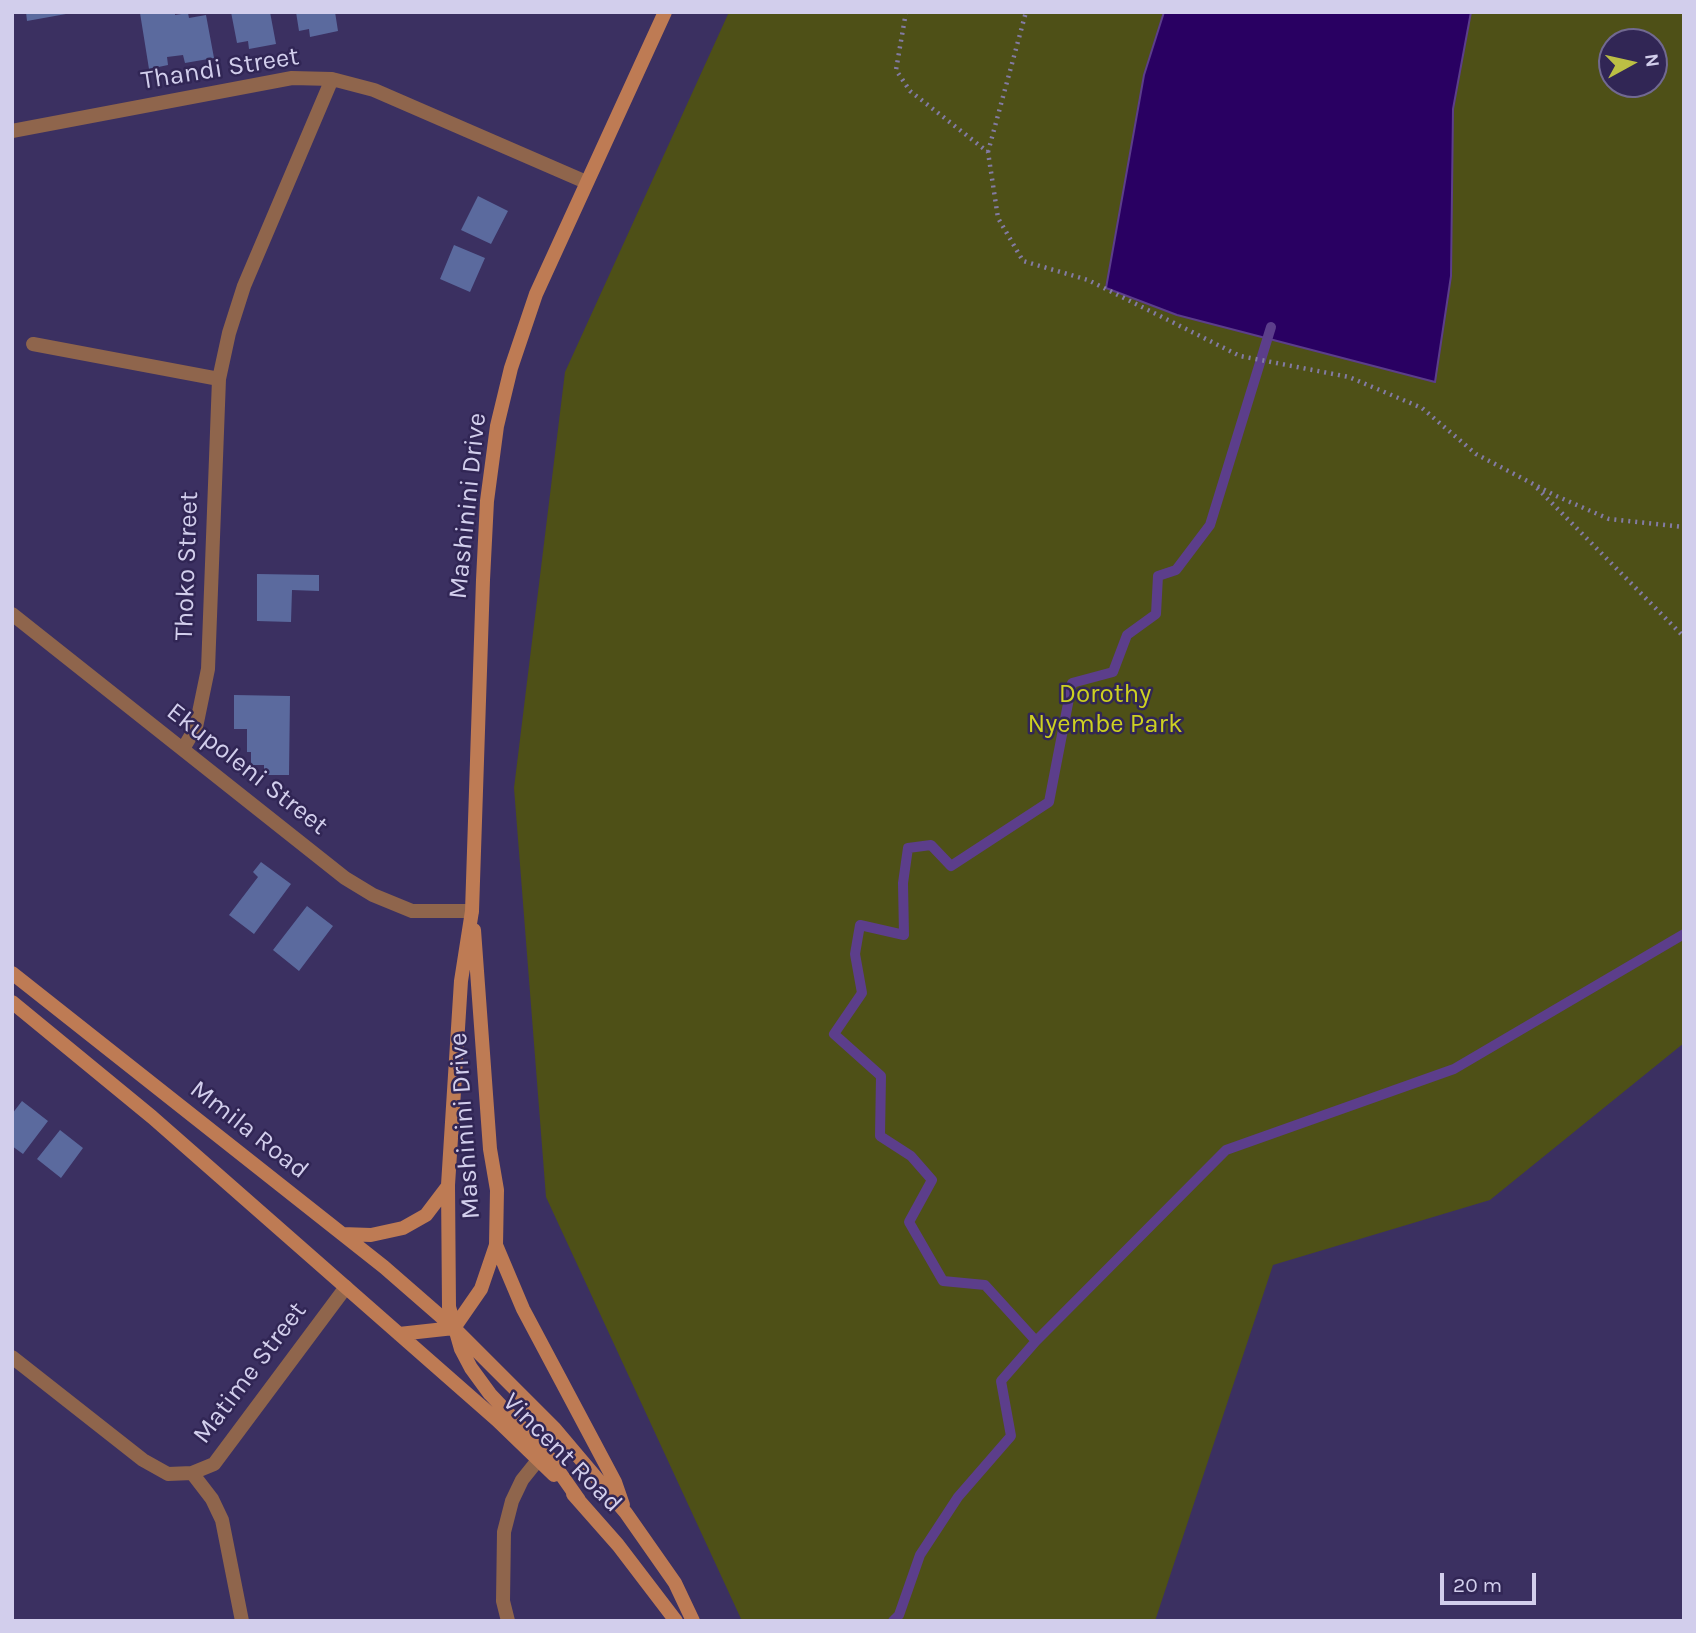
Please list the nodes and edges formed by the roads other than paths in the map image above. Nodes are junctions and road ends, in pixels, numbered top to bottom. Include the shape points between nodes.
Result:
1 (665, 12) edge
2 (332, 79) junction
3 (12, 131) edge
4 (586, 182) junction
5 (33, 344) dead end
6 (219, 379) junction
7 (12, 614) edge
8 (183, 749) junction
9 (472, 911) junction
10 (12, 973) edge
11 (12, 1002) edge
12 (448, 1185) junction
13 (342, 1234) junction
14 (496, 1245) junction
15 (346, 1287) junction
16 (454, 1328) junction
17 (399, 1334) junction
18 (12, 1357) edge
19 (538, 1460) junction
20 (192, 1474) junction
21 (579, 1500) junction
22 (626, 1513) junction
23 (242, 1621) edge
24 (508, 1621) edge
25 (676, 1621) edge
26 (693, 1621) edge

1 - 4 main road, Mashinini Drive
2 - 3 street, Thandi Street via 292,78
2 - 4 street, Thandi Street via 374,90
2 - 6 street, Thoko Street via 244,286
4 - 9 main road, Mashinini Drive via 536,294 497,426 482,580
5 - 6 street
6 - 8 street, Thoko Street via 208,669 196,727
7 - 8 street, Ekupoleni Street
8 - 9 street, Ekupoleni Street via 345,878 373,895 412,911
9 - 12 main road, Mashinini Drive via 461,981
9 - 14 main road, Mashinini Drive via 497,1190
10 - 13 main road, Mmila Road
11 - 15 main road, Mmila Road
12 - 13 main road via 426,1215 403,1228 371,1235
12 - 16 main road, Mashinini Drive via 447,1289
13 - 16 main road, Mmila Road
14 - 16 main road, Mashinini Drive via 481,1289
14 - 22 main road via 523,1309 615,1482
15 - 17 main road, Mmila Road
15 - 20 street, Matime Street via 214,1464
16 - 17 main road
16 - 21 main road, Mashinini Drive via 471,1368 546,1453
16 - 22 main road, Vincent Road via 555,1429
17 - 19 main road, Vincent Road
18 - 20 street, Matime Street via 143,1460 168,1474
19 - 21 main road, Vincent Road
19 - 24 street via 512,1501 504,1532 503,1601
20 - 23 street via 222,1520
21 - 25 main road, Vincent Road
22 - 26 main road, Vincent Road via 674,1583

